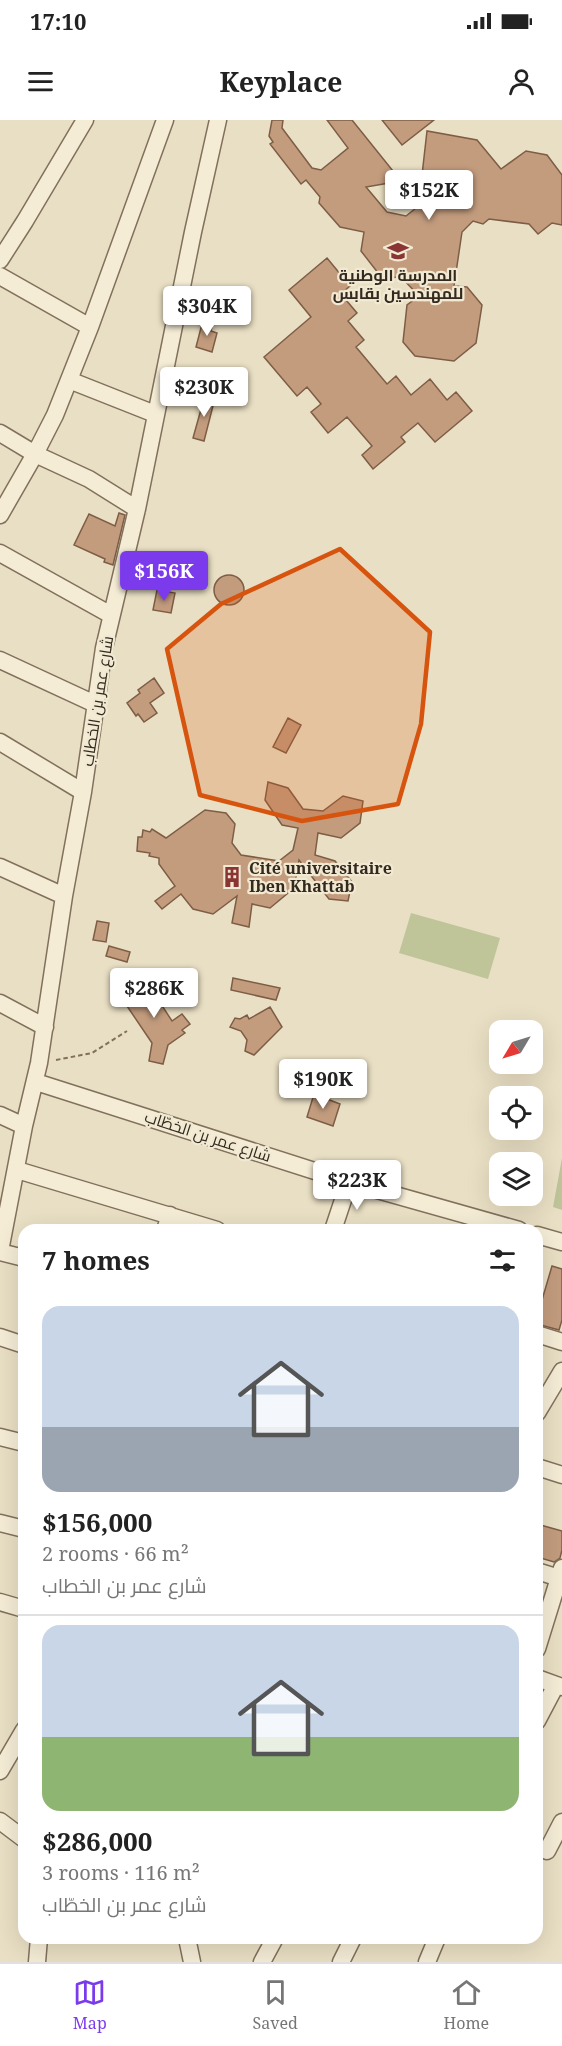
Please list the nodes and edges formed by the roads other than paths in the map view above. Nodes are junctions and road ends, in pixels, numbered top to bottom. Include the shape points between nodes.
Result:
1 (84, 120) edge
2 (165, 120) edge
3 (218, 120) edge
4 (0, 260) edge
5 (0, 276) edge
6 (90, 327) junction
7 (69, 380) junction
8 (155, 414) junction
9 (0, 433) edge
10 (35, 454) junction
11 (136, 509) junction
12 (0, 515) edge
13 (0, 553) edge
14 (111, 615) junction
15 (0, 660) edge
16 (95, 704) junction
17 (0, 742) edge
18 (83, 792) junction
19 (0, 867) edge
20 (64, 896) junction
21 (0, 1003) edge
22 (45, 1027) junction
23 (36, 1082) junction
24 (0, 1115) edge
25 (24, 1126) junction
26 (17, 1170) junction
27 (349, 1182) junction
28 (167, 1222) edge
29 (335, 1224) edge
30 (498, 1224) edge
31 (543, 1237) edge
32 (562, 1242) edge
33 (0, 1251) edge
34 (18, 1256) edge
35 (543, 1336) edge
36 (0, 1337) edge
37 (562, 1342) edge
38 (18, 1343) edge
39 (562, 1371) edge
40 (543, 1403) edge
41 (0, 1437) edge
42 (18, 1442) edge
43 (543, 1469) edge
44 (562, 1475) edge
45 (0, 1522) edge
46 (18, 1527) edge
47 (543, 1572) edge
48 (561, 1575) edge
49 (0, 1602) edge
50 (18, 1607) edge
51 (543, 1630) edge
52 (543, 1680) edge
53 (559, 1686) edge
54 (543, 1711) edge
55 (18, 1740) edge
56 (0, 1771) edge
57 (0, 1821) edge
58 (562, 1822) edge
59 (18, 1834) edge
60 (549, 1851) edge
61 (38, 1944) edge
62 (189, 1944) edge
63 (272, 1944) edge
64 (350, 1944) edge
65 (436, 1944) edge
66 (195, 1960) edge
67 (433, 1960) edge
68 (37, 1962) edge
69 (262, 1962) edge
70 (341, 1962) edge

1 - 4 street
2 - 6 street
3 - 8 street, شارع عمر بن الخطاب
5 - 6 street
6 - 7 street
7 - 8 street
7 - 10 street
8 - 11 street, شارع عمر بن الخطاب
9 - 10 street
10 - 11 street via 89,479
10 - 12 street
11 - 14 street, شارع عمر بن الخطاب
13 - 14 street
14 - 16 street, شارع عمر بن الخطاب
15 - 16 street
16 - 18 street, شارع عمر بن الخطاب
17 - 18 street
18 - 20 street, شارع عمر بن الخطاب
19 - 20 street
20 - 22 street, شارع عمر بن الخطاب
21 - 22 street
22 - 23 street, شارع عمر بن الخطاب
23 - 25 street, شارع عمر بن الخطاب
23 - 27 street, شارع عمر بن الخطّاب
24 - 25 street
25 - 26 street, شارع عمر بن الخطاب
26 - 28 street
26 - 33 street, شارع عمر بن الخطاب
27 - 29 street
27 - 30 street, شارع عمر بن الخطّاب
31 - 32 street
33 - 34 street
35 - 37 street
36 - 38 street
39 - 40 street
41 - 42 street
43 - 44 street
45 - 46 street
47 - 48 street
48 - 51 street
49 - 50 street
52 - 53 street
53 - 54 street
55 - 56 street
57 - 59 street
58 - 60 street
61 - 68 street
62 - 66 street
63 - 69 street
64 - 70 street
65 - 67 street

